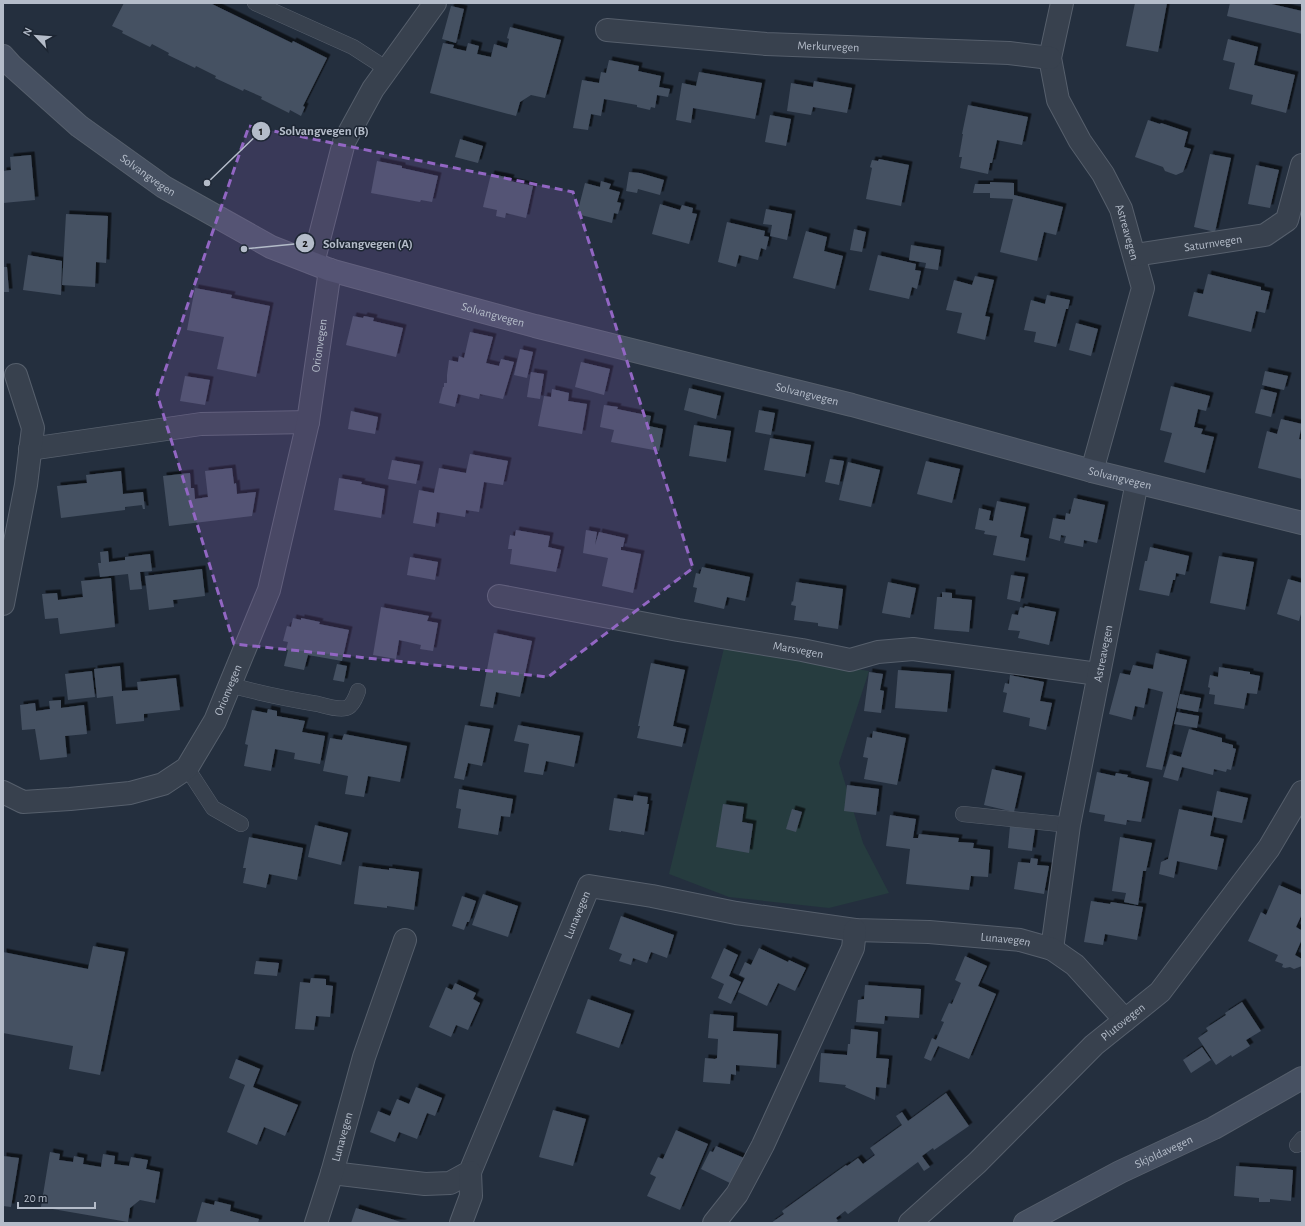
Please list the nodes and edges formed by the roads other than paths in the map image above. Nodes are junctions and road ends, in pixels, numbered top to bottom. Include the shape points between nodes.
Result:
1 (255, 3) edge
2 (435, 3) edge
3 (1062, 3) edge
4 (607, 30) dead end
5 (3, 56) edge
6 (1050, 58) junction
7 (387, 69) junction
8 (1302, 164) edge
9 (1295, 222) edge
10 (1135, 255) junction
11 (321, 267) junction
12 (16, 375) dead end
13 (308, 422) junction
14 (30, 449) junction
15 (1092, 472) junction
16 (1137, 482) junction
17 (1302, 523) edge
18 (499, 596) dead end
19 (3, 604) edge
20 (1098, 674) junction
21 (230, 685) junction
22 (358, 691) dead end
23 (187, 768) junction
24 (3, 792) edge
25 (1302, 792) edge
26 (963, 814) dead end
27 (241, 824) dead end
28 (1069, 825) junction
29 (856, 930) junction
30 (405, 940) dead end
31 (1052, 948) junction
32 (1125, 1020) junction
33 (1302, 1078) edge
34 (470, 1172) junction
35 (332, 1173) junction
36 (316, 1223) edge
37 (461, 1223) edge
38 (714, 1223) edge
39 (910, 1223) edge
40 (1025, 1223) edge

1 - 7 lane via 353,47
2 - 7 street
3 - 6 street, Astreavegen
4 - 6 street, Merkurvegen via 766,44 1001,53
5 - 11 street, Solvangvegen via 79,126 164,187 271,248
6 - 10 street, Astreavegen via 1058,100 1121,209
7 - 11 street via 344,142
8 - 9 street, Saturnvegen
9 - 10 street, Saturnvegen via 1265,235
10 - 15 street, Astreavegen via 1143,288
11 - 13 street, Orionvegen
11 - 15 street, Solvangvegen via 535,326 852,405
12 - 14 street via 33,428
13 - 14 street via 201,424
13 - 21 street, Orionvegen via 269,590
14 - 19 street via 26,486
15 - 16 street, Solvangvegen
16 - 17 street, Solvangvegen
16 - 20 street, Astreavegen
18 - 20 street, Marsvegen via 850,660 878,652 913,649
20 - 28 street, Astreavegen
21 - 22 lane via 274,697 345,708 356,698
21 - 23 street, Orionvegen via 216,721
23 - 24 street, Orionvegen via 163,784 130,793 23,802
23 - 27 lane via 213,808
25 - 32 street, Plutovegen via 1269,848 1160,992
26 - 28 lane
28 - 31 street, Astreavegen
29 - 31 street, Lunavegen via 929,932 1012,939
29 - 34 street, Lunavegen via 736,913 589,886
29 - 38 street via 853,948 778,1115 751,1170
30 - 35 street, Lunavegen via 364,1057
31 - 32 street, Lunavegen via 1075,965
32 - 39 street, Plutovegen via 1094,1045 977,1163
33 - 40 street, Skjoldavegen via 1214,1128 1120,1172
34 - 35 street, Lunavegen via 450,1183 425,1184
34 - 37 street, Lunavegen via 471,1196
35 - 36 street, Lunavegen

